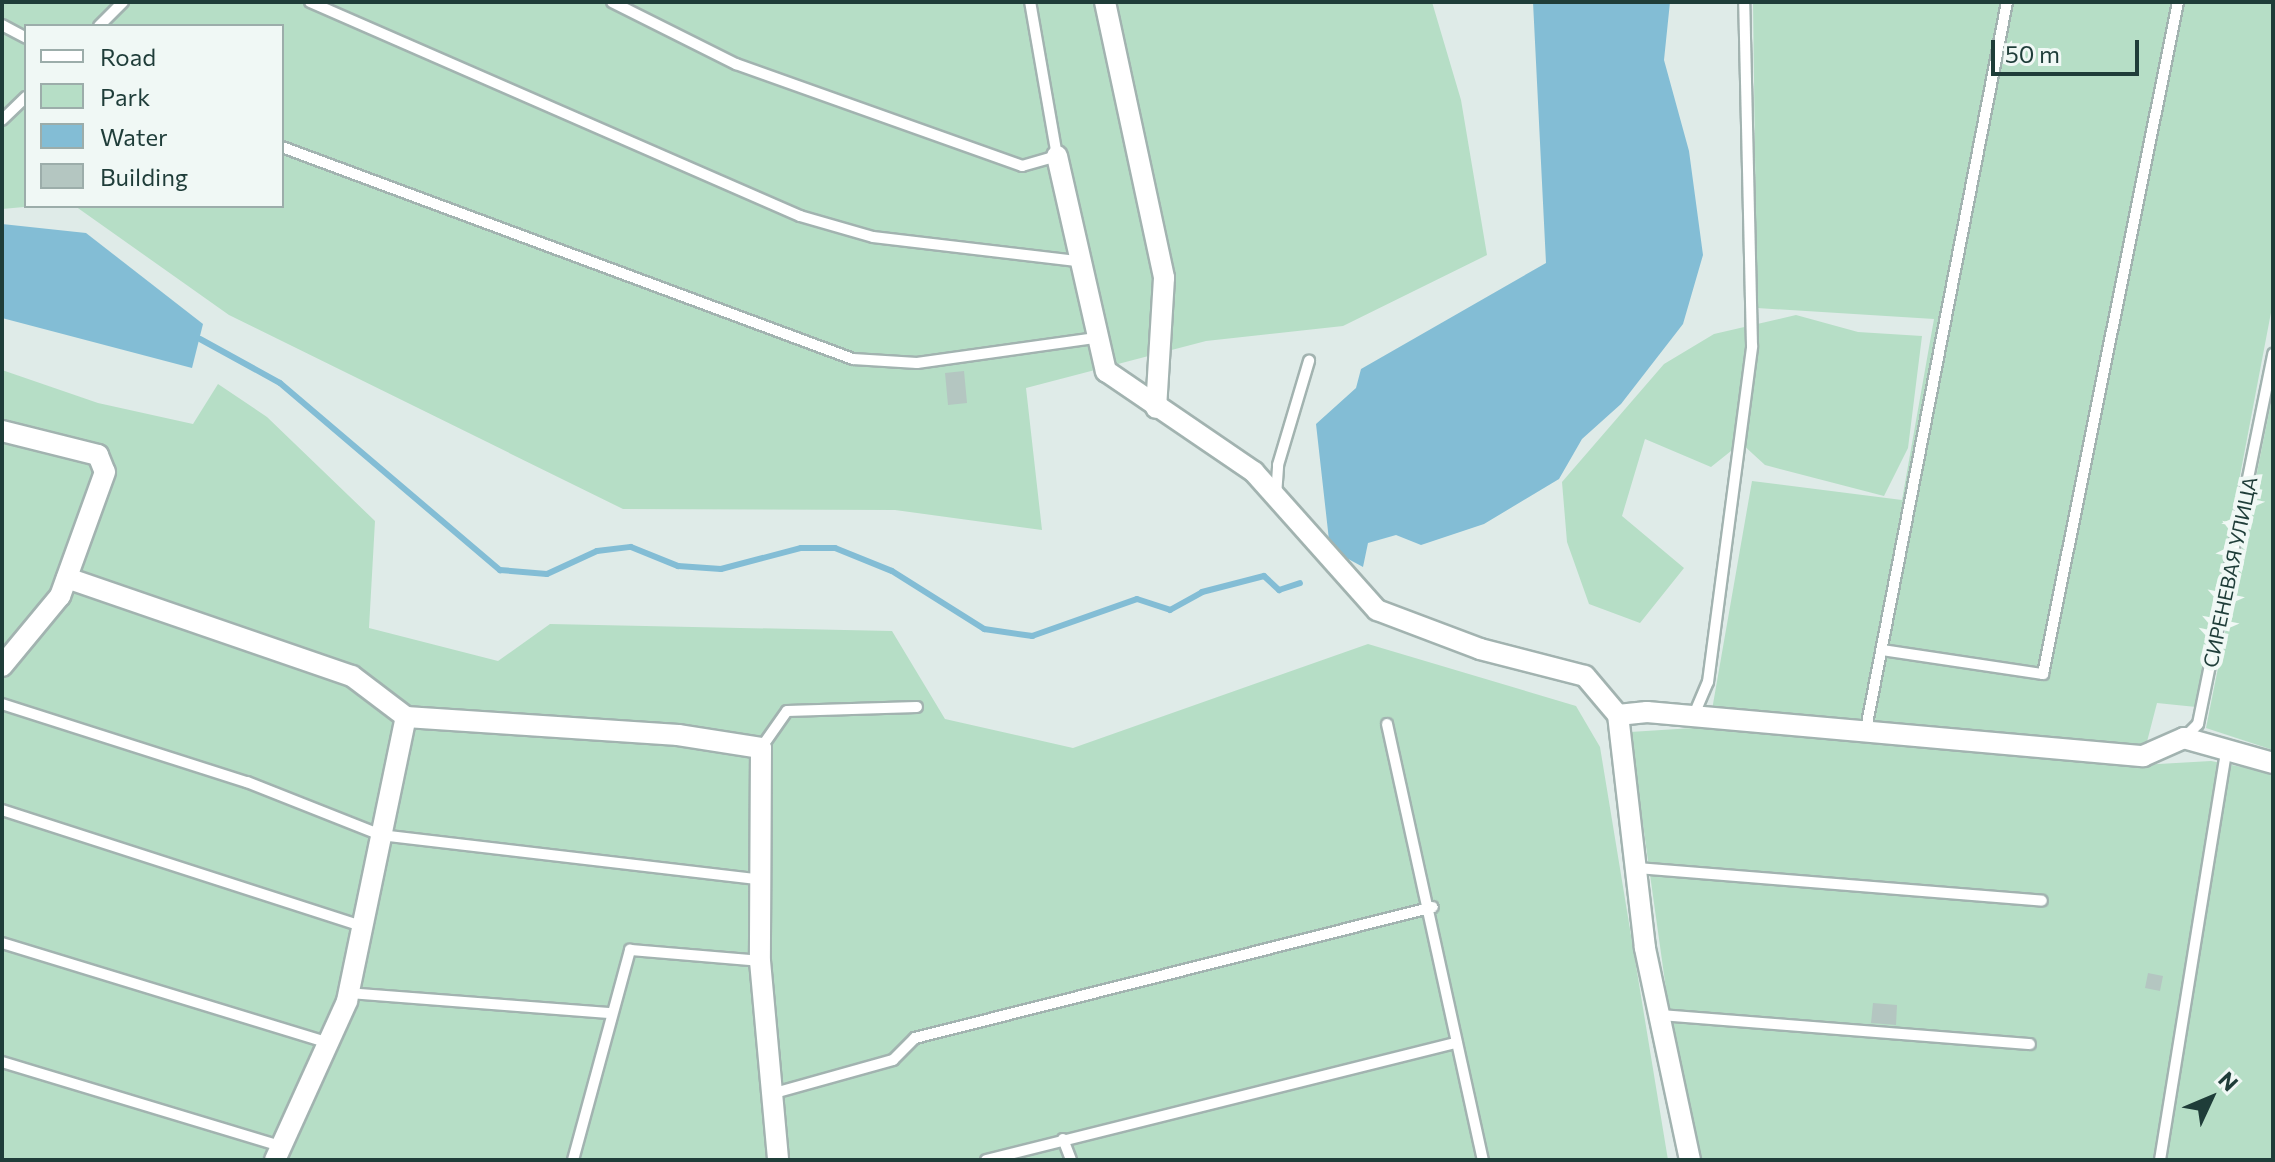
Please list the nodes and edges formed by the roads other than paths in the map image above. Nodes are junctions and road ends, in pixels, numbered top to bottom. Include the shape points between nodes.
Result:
1 (123, 2) edge
2 (310, 2) edge
3 (612, 2) edge
4 (1030, 2) edge
5 (1105, 2) edge
6 (1744, 2) edge
7 (2007, 2) edge
8 (2178, 2) edge
9 (101, 24) edge
10 (2, 25) edge
11 (24, 37) edge
12 (24, 99) edge
13 (2, 120) edge
14 (284, 148) edge
15 (1057, 156) junction
16 (1077, 261) junction
17 (1094, 338) junction
18 (2273, 354) edge
19 (1309, 361) dead end
20 (1156, 408) junction
21 (2, 431) edge
22 (1276, 498) junction
23 (67, 578) junction
24 (1882, 650) junction
25 (2, 666) edge
26 (2, 704) edge
27 (917, 707) dead end
28 (1618, 715) junction
29 (406, 717) junction
30 (1693, 717) junction
31 (1387, 724) dead end
32 (1865, 736) junction
33 (2184, 738) junction
34 (761, 748) junction
35 (2226, 751) junction
36 (2273, 763) edge
37 (2, 810) edge
38 (381, 835) junction
39 (1634, 868) junction
40 (764, 880) junction
41 (2042, 901) dead end
42 (1433, 907) junction
43 (366, 927) junction
44 (2, 943) edge
45 (760, 961) junction
46 (348, 993) junction
47 (610, 1013) junction
48 (1659, 1015) junction
49 (326, 1042) junction
50 (1457, 1043) junction
51 (2030, 1044) dead end
52 (2, 1062) edge
53 (771, 1094) junction
54 (1063, 1139) junction
55 (277, 1153) edge
56 (573, 1160) edge
57 (778, 1160) edge
58 (986, 1160) edge
59 (1071, 1160) edge
60 (1483, 1160) edge
61 (1690, 1160) edge
62 (2160, 1160) edge

1 - 9 lane
2 - 16 lane via 800,216 873,237
3 - 15 lane via 736,64 1022,166
4 - 15 lane
5 - 20 street via 1164,278
6 - 30 lane via 1751,361 1708,682
7 - 24 lane
8 - 24 lane via 2043,674
10 - 11 lane
12 - 13 lane
14 - 17 lane via 853,359 917,363
15 - 16 street
16 - 17 street
17 - 20 street via 1106,371
18 - 33 lane, СИРЕНЕВАЯ УЛИЦА via 2198,724
19 - 22 lane via 1278,465
20 - 22 street via 1254,472
21 - 23 street via 98,455 105,472
22 - 28 street via 1377,610 1480,649 1585,676
23 - 25 street
23 - 29 street via 352,676
24 - 32 lane
26 - 38 lane via 247,782
27 - 34 lane via 787,711
28 - 30 street
28 - 39 street
29 - 34 street via 678,735
29 - 38 street
30 - 32 street
31 - 42 lane
32 - 33 street via 2143,756
33 - 35 street
34 - 40 street
35 - 36 street
35 - 62 lane
37 - 43 lane
38 - 40 lane
38 - 43 street
39 - 41 lane
39 - 48 street
40 - 45 street
42 - 50 lane
42 - 53 lane via 915,1038 893,1060
43 - 46 street
44 - 49 lane
45 - 47 lane via 630,950
45 - 53 street
46 - 47 lane
46 - 49 street
47 - 56 lane
48 - 51 lane
48 - 61 street
49 - 55 street
50 - 54 lane
50 - 60 lane
52 - 55 lane
53 - 57 street
54 - 58 lane
54 - 59 lane

